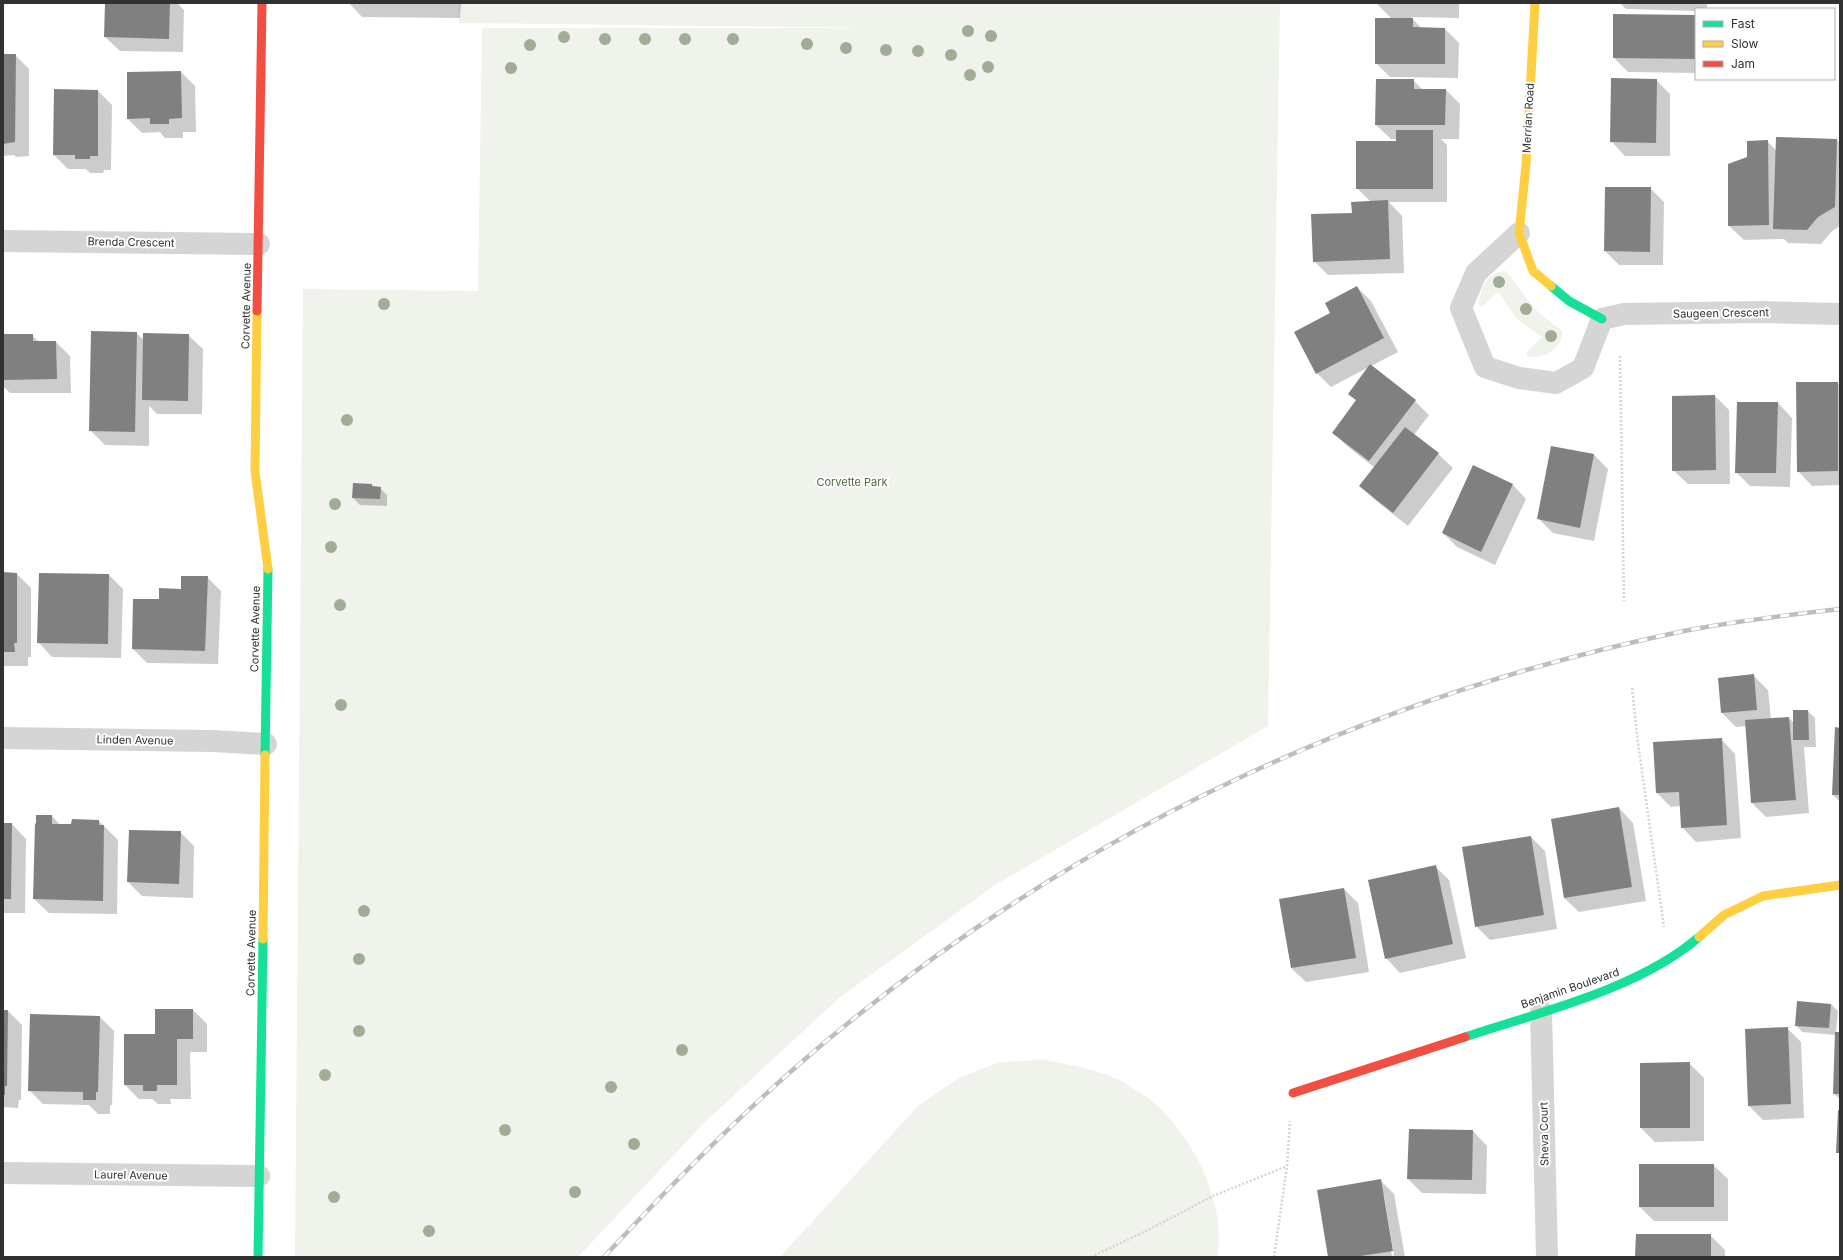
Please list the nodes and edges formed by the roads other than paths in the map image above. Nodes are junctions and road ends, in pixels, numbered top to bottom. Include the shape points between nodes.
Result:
1 (262, 3) edge
2 (1535, 3) edge
3 (1519, 234) junction
4 (3, 241) edge
5 (259, 244) junction
6 (1840, 314) edge
7 (1602, 319) junction
8 (3, 738) edge
9 (266, 744) junction
10 (1840, 885) edge
11 (1542, 1011) junction
12 (1293, 1093) road end
13 (3, 1173) edge
14 (259, 1176) junction
15 (258, 1257) edge
16 (1547, 1257) edge

1 - 5 street, Corvette Avenue
2 - 3 street, Merrian Road via 1526,165
3 - 7 street, Merrian Road via 1532,271 1570,302
3 - 7 street via 1476,273 1461,308 1485,367 1519,378 1556,383 1583,368
4 - 5 street, Brenda Crescent
5 - 9 street, Corvette Avenue via 255,471 268,562
6 - 7 street, Saugeen Crescent via 1624,314
8 - 9 street, Linden Avenue
9 - 14 street, Corvette Avenue
10 - 11 street, Benjamin Boulevard via 1763,896 1724,915 1686,949 1626,982
11 - 12 street, Benjamin Boulevard
11 - 16 street, Sheva Court
13 - 14 street, Laurel Avenue
14 - 15 street, Corvette Avenue

